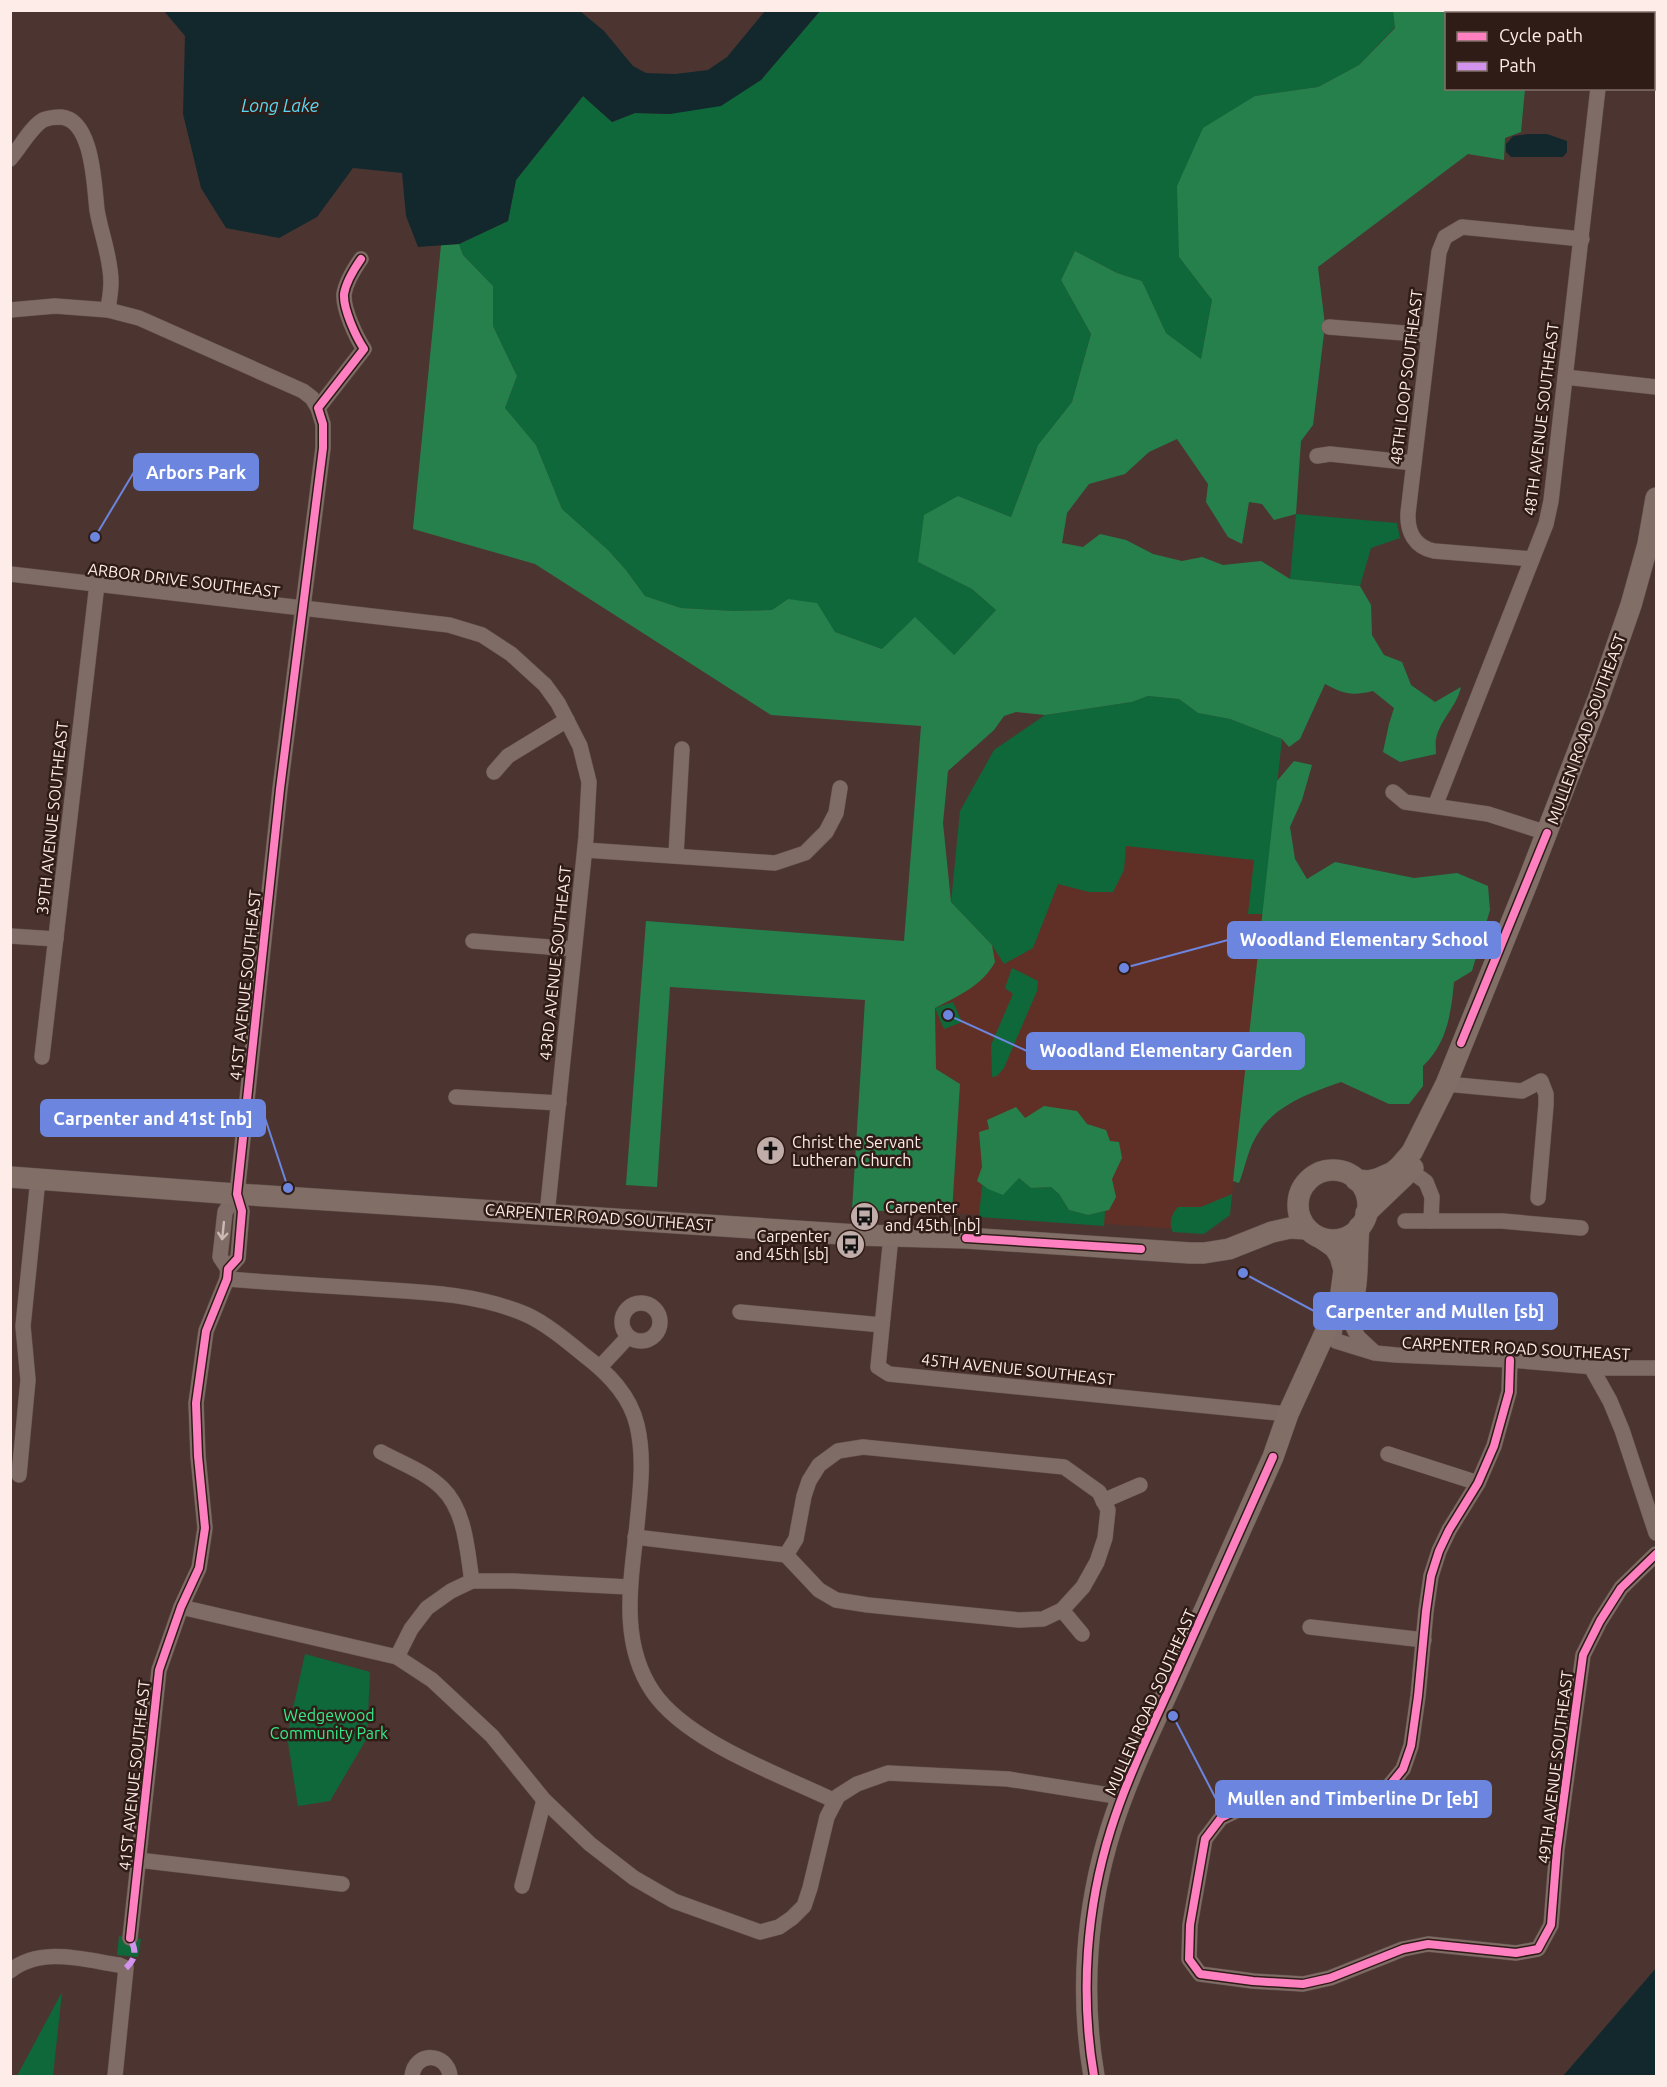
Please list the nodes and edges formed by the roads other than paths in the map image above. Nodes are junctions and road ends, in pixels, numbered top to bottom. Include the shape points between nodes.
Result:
1 (1598, 90) edge
2 (10, 159) edge
3 (1582, 239) junction
4 (361, 259) dead end
5 (10, 310) edge
6 (108, 310) junction
7 (1329, 327) dead end
8 (1430, 335) junction
9 (1565, 377) junction
10 (1656, 387) edge
11 (318, 408) junction
12 (1317, 456) dead end
13 (1414, 463) junction
14 (1656, 498) edge
15 (1532, 559) junction
16 (10, 574) edge
17 (97, 584) junction
18 (303, 607) junction
19 (567, 720) junction
20 (682, 749) dead end
21 (494, 772) dead end
22 (840, 788) dead end
23 (1393, 792) dead end
24 (1435, 806) junction
25 (1547, 833) junction
26 (585, 850) junction
27 (676, 855) junction
28 (10, 936) edge
29 (56, 939) junction
30 (473, 941) dead end
31 (574, 949) junction
32 (42, 1057) dead end
33 (1445, 1086) junction
34 (456, 1097) dead end
35 (559, 1102) junction
36 (1411, 1171) junction
37 (10, 1177) edge
38 (38, 1179) junction
39 (1356, 1180) junction
40 (237, 1194) junction
41 (1538, 1198) dead end
42 (1298, 1199) junction
43 (547, 1214) junction
44 (1363, 1220) junction
45 (1405, 1221) dead end
46 (1431, 1221) junction
47 (1581, 1228) dead end
48 (1314, 1233) junction
49 (891, 1236) junction
50 (1257, 1237) junction
51 (228, 1274) junction
52 (1344, 1309) junction
53 (740, 1312) dead end
54 (882, 1325) junction
55 (628, 1337) dead end
56 (1336, 1341) junction
57 (1375, 1353) junction
58 (1510, 1360) junction
59 (600, 1367) junction
60 (1591, 1367) junction
61 (1656, 1368) edge
62 (1288, 1414) junction
63 (381, 1452) dead end
64 (1388, 1454) dead end
65 (1273, 1457) junction
66 (19, 1475) dead end
67 (1478, 1483) junction
68 (1140, 1485) dead end
69 (1103, 1501) junction
70 (1656, 1533) edge
71 (635, 1537) junction
72 (1656, 1554) edge
73 (786, 1556) junction
74 (472, 1581) junction
75 (629, 1587) junction
76 (181, 1607) junction
77 (1062, 1610) junction
78 (1310, 1627) dead end
79 (1082, 1634) dead end
80 (1424, 1640) junction
81 (397, 1658) junction
82 (1122, 1797) junction
83 (544, 1800) junction
84 (836, 1801) junction
85 (138, 1860) junction
86 (342, 1884) dead end
87 (522, 1886) dead end
88 (130, 1938) dead end
89 (10, 1971) edge
90 (115, 2076) edge
91 (412, 2076) edge
92 (450, 2076) edge
93 (1094, 2076) edge

1 - 3 street, 48TH AVENUE SOUTHEAST
2 - 6 street via 43,120 68,118 79,126 92,168 108,257
3 - 8 street, 48TH LOOP SOUTHEAST via 1467,227 1452,232 1445,237 1439,252
3 - 9 street, 48TH AVENUE SOUTHEAST
4 - 11 street via 344,295 364,349
5 - 6 street via 55,306
6 - 11 street via 140,318 258,370 303,391
7 - 8 street
8 - 13 street, 48TH LOOP SOUTHEAST
9 - 10 street
9 - 15 street, 48TH AVENUE SOUTHEAST via 1551,501
11 - 18 street, 41ST AVENUE SOUTHEAST via 323,448
12 - 13 street
13 - 15 street, 48TH LOOP SOUTHEAST via 1408,523 1418,543 1434,551
14 - 25 street, MULLEN ROAD SOUTHEAST via 1631,605
15 - 24 street, 48TH AVENUE SOUTHEAST
16 - 17 street, ARBOR DRIVE SOUTHEAST
17 - 18 street, ARBOR DRIVE SOUTHEAST
17 - 29 street, 39TH AVENUE SOUTHEAST
18 - 19 street, ARBOR DRIVE SOUTHEAST via 449,625 482,635 534,673
18 - 40 street, 41ST AVENUE SOUTHEAST
19 - 21 street via 508,756
19 - 26 street, 43RD AVENUE SOUTHEAST via 589,782
20 - 27 street
22 - 27 street via 836,813 826,832 805,853 776,863
23 - 24 street via 1405,802
24 - 25 street via 1488,814
25 - 33 street, MULLEN ROAD SOUTHEAST
26 - 27 street
26 - 31 street, 43RD AVENUE SOUTHEAST
28 - 29 street
29 - 32 street, 39TH AVENUE SOUTHEAST
30 - 31 street
31 - 35 street, 43RD AVENUE SOUTHEAST
33 - 36 street, MULLEN ROAD SOUTHEAST via 1440,1115
33 - 39 street, MULLEN ROAD SOUTHEAST via 1412,1152 1400,1166 1377,1179
33 - 41 street via 1522,1090 1541,1081 1546,1105
34 - 35 street
35 - 43 street, 43RD AVENUE SOUTHEAST
36 - 44 street, MULLEN ROAD SOUTHEAST
36 - 46 street via 1426,1182 1432,1197
37 - 38 street, CARPENTER ROAD SOUTHEAST
38 - 40 street, CARPENTER ROAD SOUTHEAST
38 - 66 street via 23,1326 28,1380
39 - 42 street via 1340,1171 1328,1170 1306,1182
39 - 44 street via 1366,1195
40 - 43 street, CARPENTER ROAD SOUTHEAST
40 - 51 street, 41ST AVENUE SOUTHEAST via 242,1210 238,1258
42 - 48 street via 1299,1214
42 - 50 street, CARPENTER ROAD SOUTHEAST
43 - 49 street, CARPENTER ROAD SOUTHEAST
44 - 48 street via 1350,1235 1339,1239
44 - 52 street, MULLEN ROAD SOUTHEAST via 1355,1298
45 - 46 street
46 - 47 street via 1502,1221
48 - 50 street, CARPENTER ROAD SOUTHEAST via 1290,1228
48 - 52 street, MULLEN ROAD SOUTHEAST via 1340,1256
49 - 50 street, CARPENTER ROAD SOUTHEAST via 1204,1253 1229,1249
49 - 54 street, 45TH AVENUE SOUTHEAST
51 - 59 street via 494,1302 528,1315
51 - 76 street, 41ST AVENUE SOUTHEAST via 206,1331 196,1403 205,1528 199,1568
52 - 56 street, MULLEN ROAD SOUTHEAST
52 - 57 street via 1358,1337
52 - 62 street, MULLEN ROAD SOUTHEAST
53 - 54 street
54 - 62 street, 45TH AVENUE SOUTHEAST via 878,1367 889,1374
55 - 59 street
56 - 57 street, CARPENTER ROAD SOUTHEAST
56 - 65 street, MULLEN ROAD SOUTHEAST
57 - 58 street, CARPENTER ROAD SOUTHEAST
58 - 60 street, CARPENTER ROAD SOUTHEAST
58 - 67 street via 1504,1415
59 - 71 street via 626,1397 637,1425 642,1469
60 - 61 street, CARPENTER ROAD SOUTHEAST
60 - 70 street via 1622,1430
62 - 65 street, MULLEN ROAD SOUTHEAST
63 - 74 street via 442,1488 456,1506
64 - 67 street
65 - 82 street, MULLEN ROAD SOUTHEAST
67 - 80 street via 1439,1551 1431,1576
68 - 69 street
69 - 73 street via 1099,1492 1064,1467 863,1447 838,1451 819,1466 809,1481 796,1539
69 - 77 street via 1108,1510 1097,1562 1083,1587
71 - 73 street
71 - 75 street
72 - 80 street, 49TH AVENUE SOUTHEAST via 1621,1588 1583,1655 1551,1925 1538,1949 1516,1953 1428,1944 1402,1949 1330,1978 1303,1984 1200,1974 1189,1959 1190,1925 1205,1839 1221,1818 1250,1804 1364,1800 1385,1791 1403,1769 1411,1746
73 - 77 street via 819,1590 836,1600 1019,1620 1043,1619
74 - 75 street
74 - 81 street via 427,1608
75 - 84 street via 630,1630 637,1664 653,1693 676,1718 715,1744
76 - 81 street
76 - 85 street, 41ST AVENUE SOUTHEAST via 159,1670
77 - 79 street
78 - 80 street
81 - 83 street via 432,1680 492,1736
82 - 84 street via 1008,1779 888,1773 857,1784
82 - 93 street, MULLEN ROAD SOUTHEAST via 1100,1866 1092,1920 1086,2001
83 - 84 street via 590,1844 634,1878 674,1901 760,1932 778,1927 804,1906 827,1817
83 - 87 street
85 - 86 street
85 - 88 street, 41ST AVENUE SOUTHEAST
89 - 90 street via 39,1958 59,1956 126,1968
91 - 92 street via 415,2066 430,2057 446,2064

